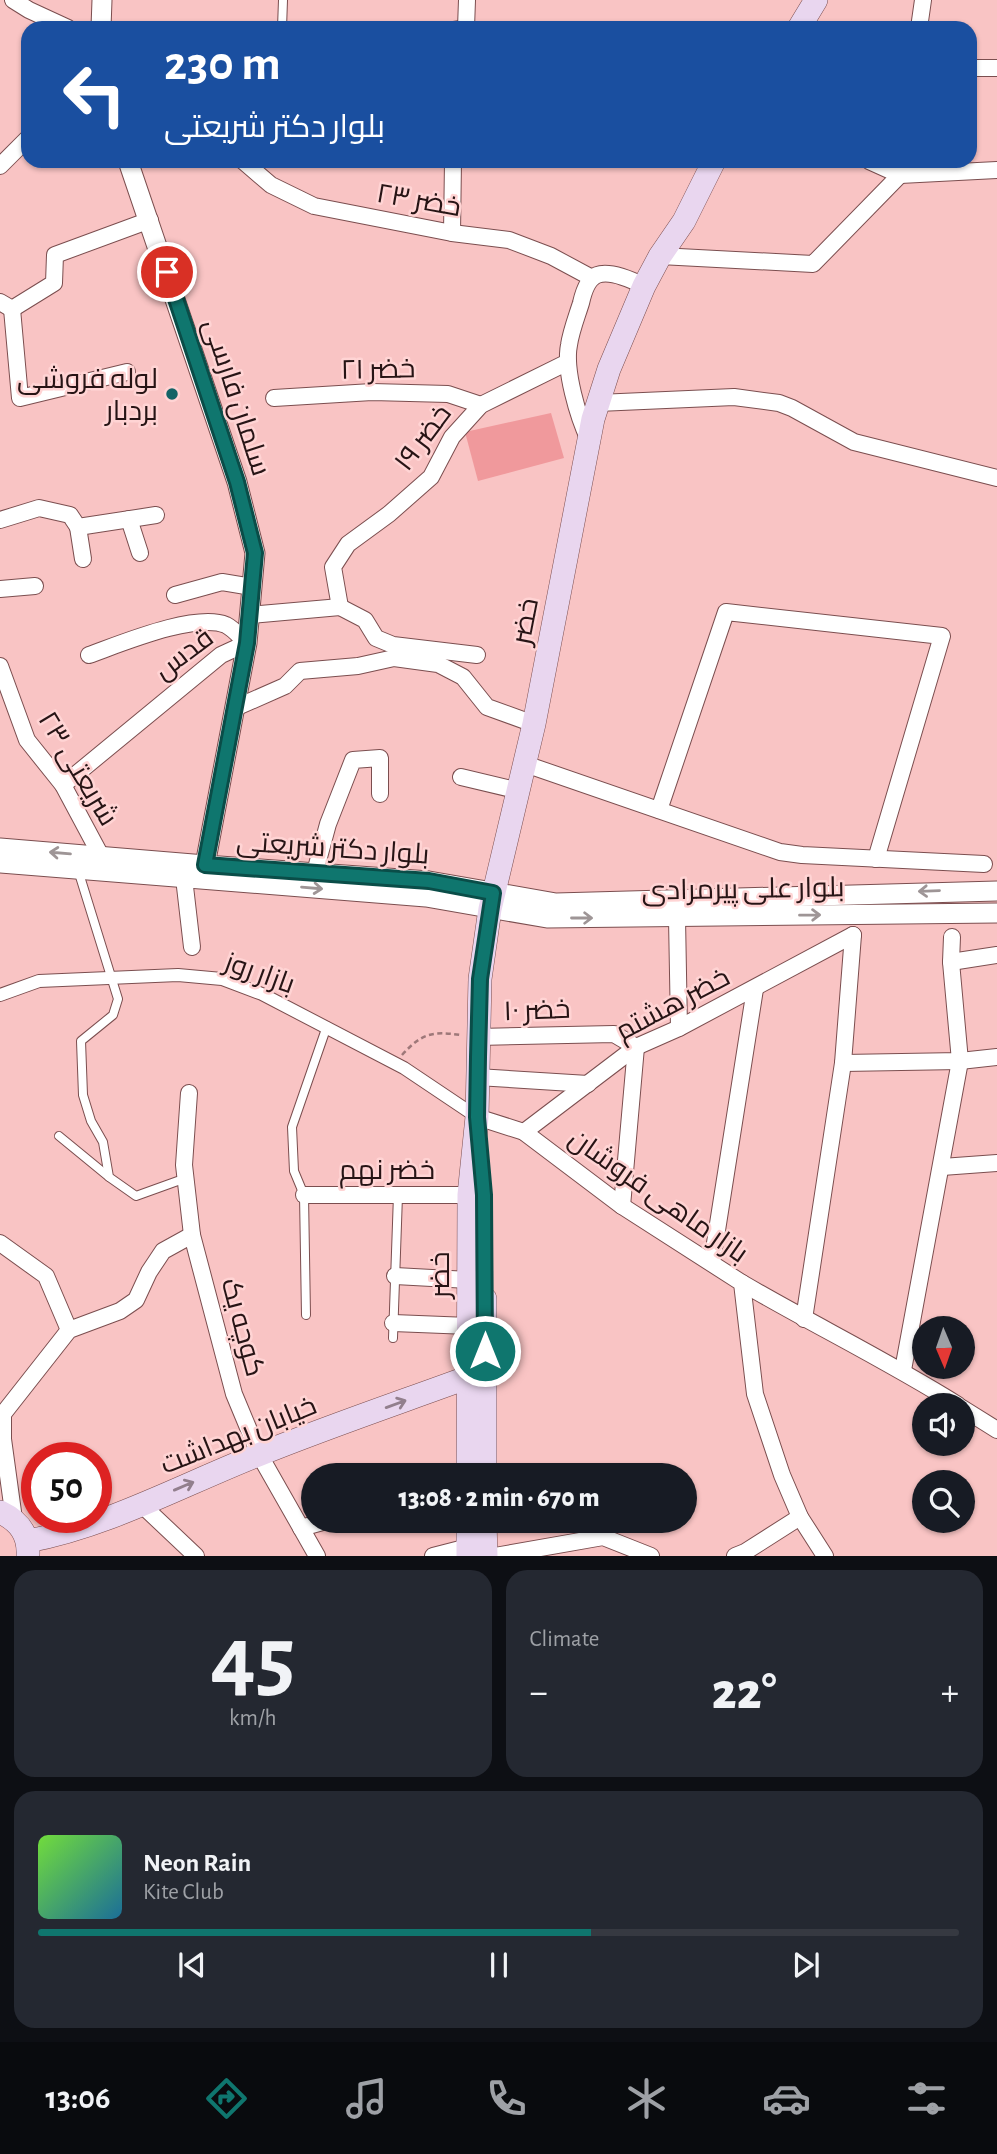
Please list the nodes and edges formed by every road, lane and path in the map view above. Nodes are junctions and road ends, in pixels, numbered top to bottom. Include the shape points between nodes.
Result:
1 (13, 0) edge
2 (102, 0) edge
3 (283, 0) edge
4 (467, 0) edge
5 (816, 0) edge
6 (923, 0) edge
7 (53, 21) edge
8 (101, 21) edge
9 (282, 21) edge
10 (466, 21) edge
11 (803, 21) edge
12 (920, 21) edge
13 (977, 68) edge
14 (997, 68) edge
15 (21, 145) edge
16 (0, 166) edge
17 (131, 168) edge
18 (251, 168) edge
19 (453, 168) edge
20 (710, 168) edge
21 (901, 168) edge
22 (997, 170) edge
23 (150, 220) junction
24 (452, 233) junction
25 (660, 256) junction
26 (592, 278) junction
27 (644, 286) junction
28 (6, 306) edge
29 (568, 362) junction
30 (127, 372) dead end
31 (274, 398) dead end
32 (598, 403) junction
33 (481, 405) junction
34 (590, 441) junction
35 (997, 478) edge
36 (156, 515) dead end
37 (129, 519) junction
38 (0, 520) edge
39 (78, 527) junction
40 (140, 553) dead end
41 (83, 559) dead end
42 (35, 586) dead end
43 (252, 587) junction
44 (0, 589) edge
45 (175, 595) dead end
46 (340, 607) junction
47 (250, 615) junction
48 (247, 643) junction
49 (89, 655) dead end
50 (477, 655) dead end
51 (0, 666) edge
52 (4, 693) edge
53 (235, 708) junction
54 (534, 724) junction
55 (525, 764) junction
56 (461, 777) dead end
57 (63, 785) junction
58 (520, 791) junction
59 (380, 794) dead end
60 (659, 810) junction
61 (0, 848) edge
62 (101, 856) junction
63 (876, 859) junction
64 (0, 863) edge
65 (984, 864) dead end
66 (205, 865) junction
67 (78, 869) junction
68 (315, 872) junction
69 (184, 878) junction
70 (428, 889) junction
71 (997, 891) edge
72 (492, 901) junction
73 (677, 909) junction
74 (997, 913) edge
75 (952, 937) dead end
76 (192, 947) dead end
77 (997, 956) edge
78 (951, 962) junction
79 (111, 978) junction
80 (755, 989) junction
81 (0, 995) edge
82 (327, 1026) junction
83 (680, 1028) junction
84 (478, 1037) junction
85 (636, 1047) junction
86 (997, 1057) edge
87 (960, 1061) junction
88 (396, 1063) junction
89 (844, 1063) junction
90 (477, 1077) junction
91 (588, 1084) junction
92 (189, 1093) dead end
93 (477, 1117) junction
94 (524, 1132) junction
95 (59, 1136) dead end
96 (997, 1163) edge
97 (942, 1167) junction
98 (109, 1177) junction
99 (186, 1178) junction
100 (304, 1195) junction
101 (398, 1195) junction
102 (470, 1195) junction
103 (622, 1206) junction
104 (192, 1235) junction
105 (0, 1243) edge
106 (712, 1262) junction
107 (395, 1276) junction
108 (469, 1280) junction
109 (742, 1283) junction
110 (306, 1315) dead end
111 (804, 1319) junction
112 (469, 1325) junction
113 (69, 1330) junction
114 (393, 1331) joint
115 (903, 1370) junction
116 (477, 1377) junction
117 (938, 1393) edge
118 (975, 1416) edge
119 (997, 1430) edge
120 (259, 1454) junction
121 (469, 1463) edge
122 (484, 1463) edge
123 (142, 1505) junction
124 (7, 1515) edge
125 (800, 1517) junction
126 (301, 1528) edge
127 (304, 1533) edge
128 (470, 1533) edge
129 (481, 1533) edge
130 (29, 1551) edge
131 (474, 1553) edge
132 (196, 1556) edge
133 (317, 1556) edge
134 (432, 1556) edge
135 (495, 1556) edge
136 (651, 1556) edge
137 (735, 1556) edge
138 (825, 1556) edge

1 - 7 street
2 - 8 street
3 - 9 lane
4 - 10 street
5 - 11 main road
6 - 12 street
13 - 14 street
15 - 16 street
17 - 23 street, سلمان فارسی
18 - 24 street, خضر ۲۳ via 271,185 314,206
19 - 24 street
20 - 25 main road, خضر
21 - 22 street
21 - 25 street via 813,264
23 - 28 street via 55,255 54,283
23 - 43 street, سلمان فارسی via 237,482 255,553
24 - 26 street, خضر ۲۳ via 509,240
25 - 27 main road, خضر
26 - 27 street via 600,274
26 - 29 street via 568,346
27 - 32 main road, خضر
28 - 30 street via 20,398
29 - 33 street, خضر ۱۹
29 - 34 street via 578,416
31 - 33 street, خضر ۲۱ via 372,392 448,394
32 - 34 main road, خضر
32 - 35 street via 724,397 779,403 853,442
33 - 46 street, خضر ۱۹ via 453,437 431,477 337,558 333,566
34 - 54 main road, خضر
36 - 37 street
37 - 39 street
37 - 40 street
38 - 39 street via 39,509 70,515
39 - 41 street
42 - 44 street
43 - 45 street via 222,582
43 - 47 street, سلمان فارسی
46 - 47 street
46 - 50 street via 365,620 376,638 393,645
47 - 48 street, قدس
48 - 49 street via 227,626 207,621
48 - 53 street
48 - 57 street, قدس via 221,654
51 - 52 street, شریعتی ۲۳
52 - 57 street, شریعتی ۲۳ via 27,740
53 - 54 street via 285,685 300,671 358,666 394,657 438,664 463,677 488,707
53 - 66 street
54 - 55 main road, خضر
55 - 58 main road, خضر
55 - 60 street
56 - 58 street
57 - 62 street, شریعتی ۲۳
58 - 72 main road, خضر
59 - 68 street via 380,758 353,760
60 - 63 street via 780,852
60 - 63 street via 726,612 942,636
62 -> 61 street, بلوار دکتر شریعتی
62 - 66 street, بلوار دکتر شریعتی
63 - 65 street
64 - 67 street, بلوار دکتر شریعتی
66 - 68 street, بلوار دکتر شریعتی
67 - 69 street, بلوار دکتر شریعتی
67 - 79 lane
68 - 70 street, بلوار دکتر شریعتی
69 -> 70 street, بلوار دکتر شریعتی
69 - 76 street
70 - 72 street, بلوار دکتر شریعتی
71 -> 73 street, بلوار علی پیرمرادی
72 - 73 street, بلوار علی پیرمرادی
72 - 84 main road, خضر via 480,979
73 -> 74 street, بلوار علی پیرمرادی
73 - 83 street
75 - 78 street
77 - 78 street
78 - 87 street
79 - 81 street, بازار روز via 40,981
79 - 82 street, بازار روز via 178,975 222,979
79 - 98 lane via 118,999 113,1015 81,1041 83,1095 103,1143
80 - 83 street, خضر هشتم
80 - 89 street, خضر هشتم via 853,935
80 - 106 street
82 - 88 street, بازار روز
82 - 100 lane via 292,1127 294,1171
83 - 85 street, خضر هشتم
84 - 85 street, خضر ۱۰ via 614,1034
84 - 88 path via 444,1033 417,1038
84 - 90 main road, خضر
85 - 91 street, خضر هشتم
85 - 103 street
86 - 87 street
87 - 89 street
87 - 97 street
88 - 93 street, بازار روز
89 - 111 street
90 - 91 street
90 - 93 main road, خضر
91 - 94 street, خضر هشتم
92 - 99 street, کوچه یک
93 - 94 street, بازار ماهی فروشان
93 - 102 main road, خضر
93 - 116 main road, خضر via 484,1195
94 - 103 street, بازار ماهی فروشان
95 - 98 lane
96 - 97 street
97 - 115 street
98 - 99 lane via 136,1196
99 - 104 street, کوچه یک
100 - 101 street, خضر نهم
100 - 110 lane
101 - 102 street, خضر نهم
101 - 107 lane
102 - 108 main road, خضر
103 - 106 street, بازار ماهی فروشان
104 - 113 street via 163,1251 136,1300 120,1311
104 - 120 street, کوچه یک via 234,1394
105 - 113 street via 46,1276
106 - 109 street, بازار ماهی فروشان
107 - 108 street
107 - 114 lane
108 - 112 main road, خضر
109 - 111 street
109 - 125 street, بازار ماهی فروشان via 755,1394
111 - 115 street
112 - 114 street
112 - 116 main road, خضر
113 - 124 street via 4,1414
115 - 117 street
120 -> 116 main road, خیابان بهداشت
116 - 121 main road, خضر
116 - 122 main road, خضر
118 - 119 street
123 -> 120 main road, خیابان بهداشت
120 - 126 street, کوچه یک
123 - 130 main road, خیابان بهداشت via 58,1535
123 - 132 street
124 - 130 main road via 23,1529
125 - 137 street
125 - 138 street, بازار ماهی فروشان
127 - 133 street, کوچه یک
128 - 131 main road
129 - 131 main road
131 - 134 street
135 - 136 street via 603,1537

